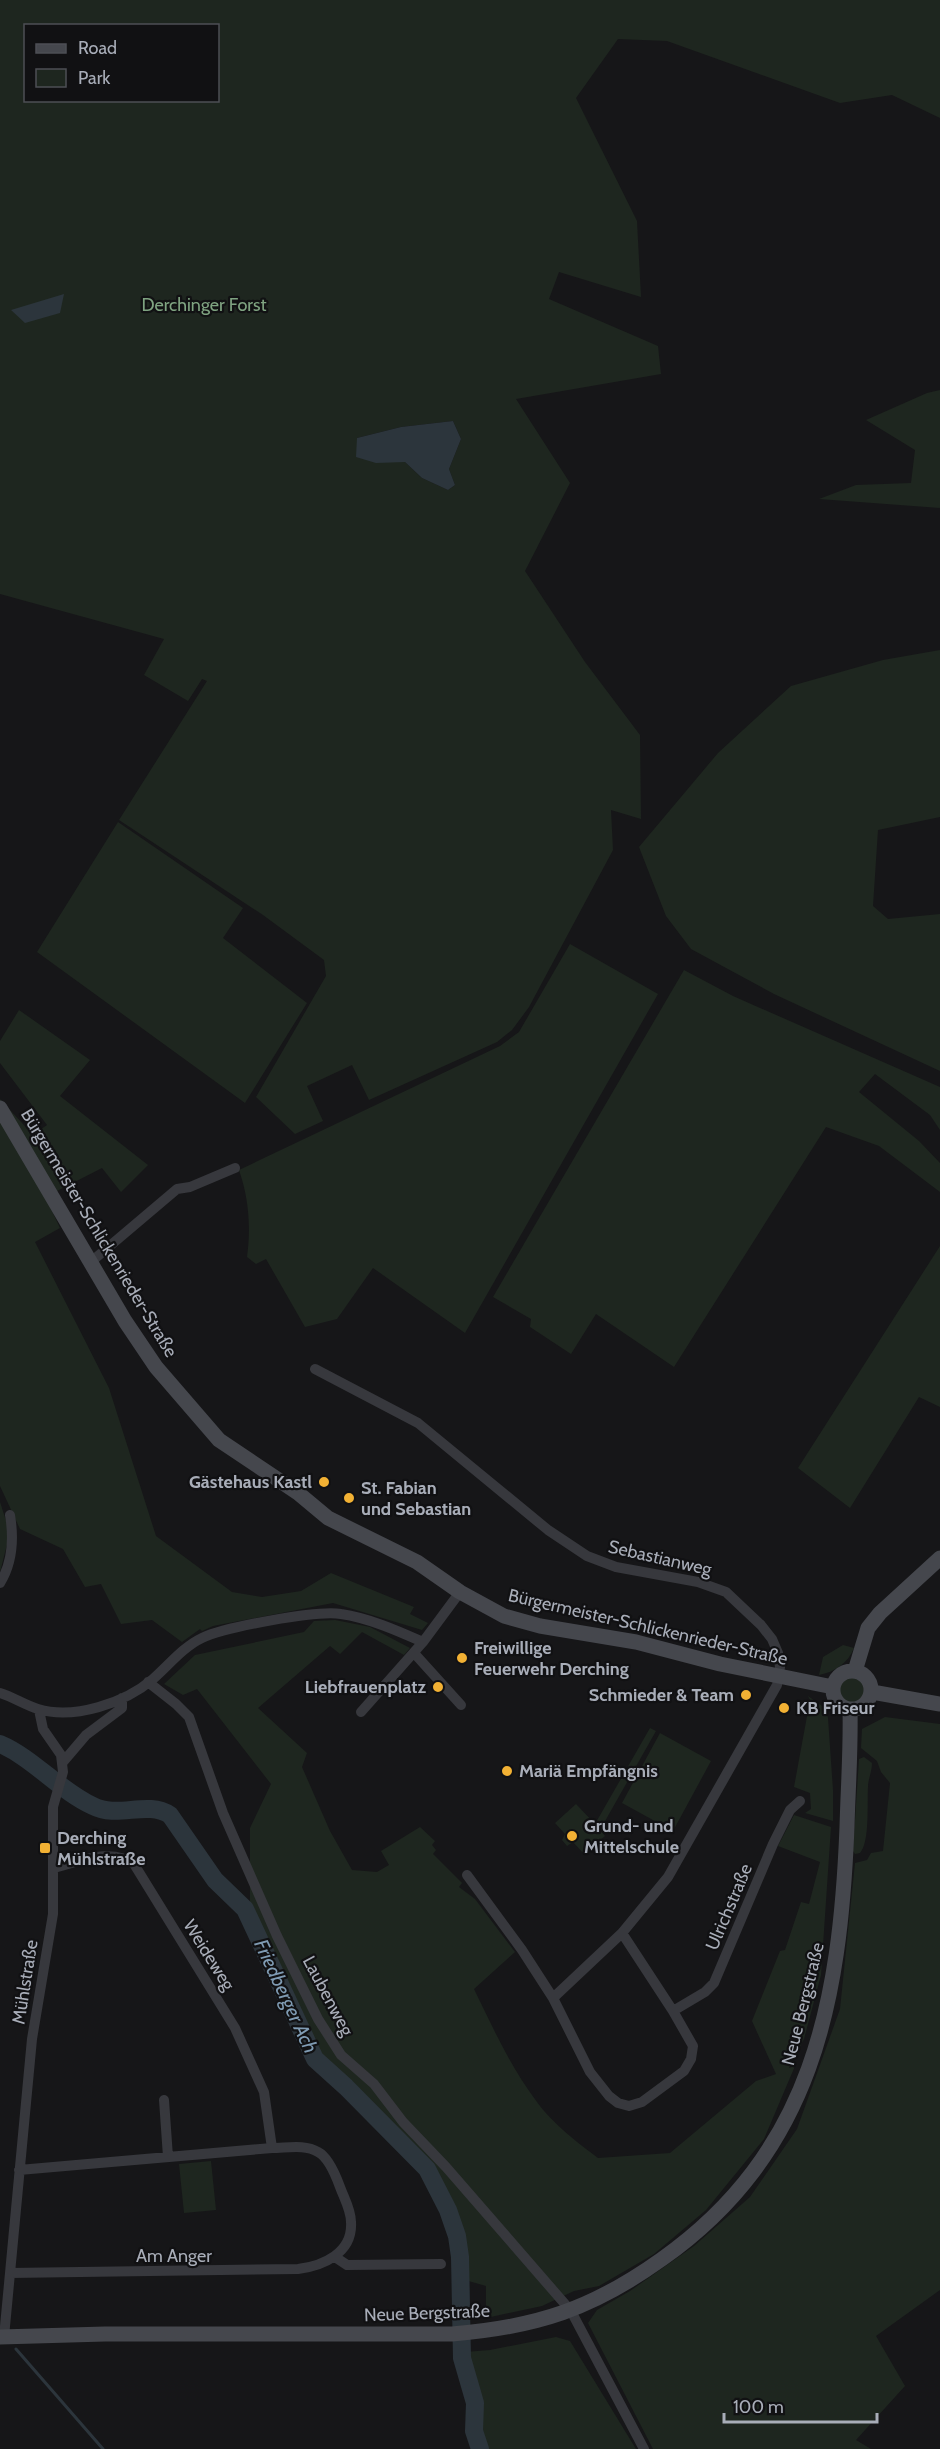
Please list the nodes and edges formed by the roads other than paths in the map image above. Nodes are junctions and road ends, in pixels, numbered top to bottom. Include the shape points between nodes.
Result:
1 (0, 1108) edge
2 (235, 1168) dead end
3 (92, 1261) junction
4 (315, 1369) dead end
5 (10, 1515) dead end
6 (940, 1558) edge
7 (0, 1583) edge
8 (460, 1592) junction
9 (423, 1642) junction
10 (414, 1653) junction
11 (855, 1671) junction
12 (779, 1677) junction
13 (148, 1682) junction
14 (833, 1687) junction
15 (872, 1692) junction
16 (0, 1693) edge
17 (122, 1698) junction
18 (940, 1704) edge
19 (461, 1705) dead end
20 (850, 1709) junction
21 (39, 1710) junction
22 (361, 1713) dead end
23 (63, 1762) junction
24 (800, 1801) dead end
25 (53, 1868) junction
26 (467, 1875) dead end
27 (622, 1933) junction
28 (554, 1998) junction
29 (673, 2010) junction
30 (164, 2100) dead end
31 (272, 2148) junction
32 (168, 2157) junction
33 (19, 2170) junction
34 (335, 2257) junction
35 (441, 2264) dead end
36 (10, 2273) junction
37 (571, 2311) junction
38 (2, 2337) edge
39 (644, 2449) edge

1 - 3 main road, Bürgermeister-Schlickenrieder-Straße
2 - 3 street via 177,1189
3 - 8 main road, Bürgermeister-Schlickenrieder-Straße via 156,1367 219,1440 328,1518 417,1562
4 - 12 street, Sebastianweg via 417,1423 548,1530 598,1562 698,1582 726,1592 772,1639 778,1653
5 - 7 street via 12,1551
6 - 11 main road via 868,1628
8 - 9 street
8 - 12 main road, Bürgermeister-Schlickenrieder-Straße via 521,1621 636,1642
9 - 10 street
9 - 13 street via 363,1619 340,1613 318,1614 200,1639
10 - 19 street
10 - 22 street
11 - 14 main road via 841,1675
11 - 15 main road via 867,1678
12 - 14 main road, Bürgermeister-Schlickenrieder-Straße
12 - 27 street via 668,1877
13 - 17 street
13 - 37 street, Laubenweg via 189,1717 223,1813 277,1936 318,2019 341,2055 374,2084 402,2122
14 - 20 main road via 837,1702
15 - 18 main road
15 - 20 main road via 864,1706
16 - 21 street
17 - 21 street via 64,1713
17 - 23 street via 122,1708 86,1735
20 - 37 main road, Neue Bergstraße via 845,1875 837,1957 819,2037 796,2101 743,2187 693,2237 628,2283
21 - 23 street via 43,1729
23 - 25 street, Mühlstraße via 53,1807
24 - 29 street, Ulrichstraße via 790,1810 773,1844 714,1983
25 - 31 street, Weideweg via 113,1854 134,1864 235,2028 264,2092
25 - 33 street, Mühlstraße via 53,1914 32,2039
26 - 28 street
27 - 28 street
27 - 29 street
28 - 29 street via 590,2072 609,2096 629,2106 642,2102 684,2072 691,2059 693,2046
30 - 32 street
31 - 32 street
31 - 34 street via 305,2147 317,2151 336,2177 351,2223 348,2239
32 - 33 street
33 - 36 street, Mühlstraße
34 - 35 street via 347,2265
34 - 36 street, Am Anger via 324,2264 298,2269
36 - 38 street, Mühlstraße
37 - 38 main road, Neue Bergstraße via 508,2329 452,2334
37 - 39 street, Laubenweg

